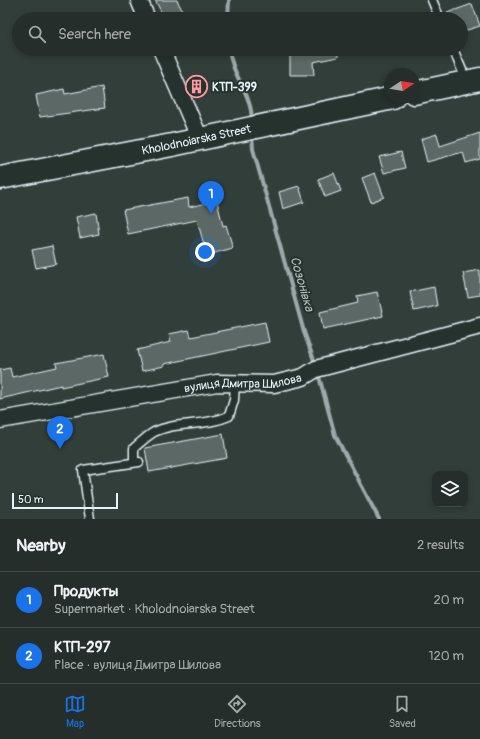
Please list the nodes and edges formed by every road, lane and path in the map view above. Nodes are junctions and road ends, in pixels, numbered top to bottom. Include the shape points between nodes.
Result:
1 (139, 0) edge
2 (432, 0) edge
3 (145, 12) edge
4 (437, 12) edge
5 (164, 56) edge
6 (458, 56) edge
7 (474, 81) edge
8 (420, 93) edge
9 (384, 100) edge
10 (200, 139) junction
11 (0, 178) edge
12 (480, 326) edge
13 (235, 383) junction
14 (0, 420) edge
15 (90, 519) edge

1 - 3 street
2 - 4 lane
5 - 10 street
6 - 7 lane
7 - 8 main road
9 - 10 main road, Kholodnoiarska Street
10 - 11 main road, Kholodnoiarska Street
12 - 13 street, вулиця Дмитра Шилова via 316,369 296,379 274,384
13 - 14 street, вулиця Дмитра Шилова
13 - 15 lane via 234,400 229,416 218,421 167,427 152,433 134,448 137,462 83,470

